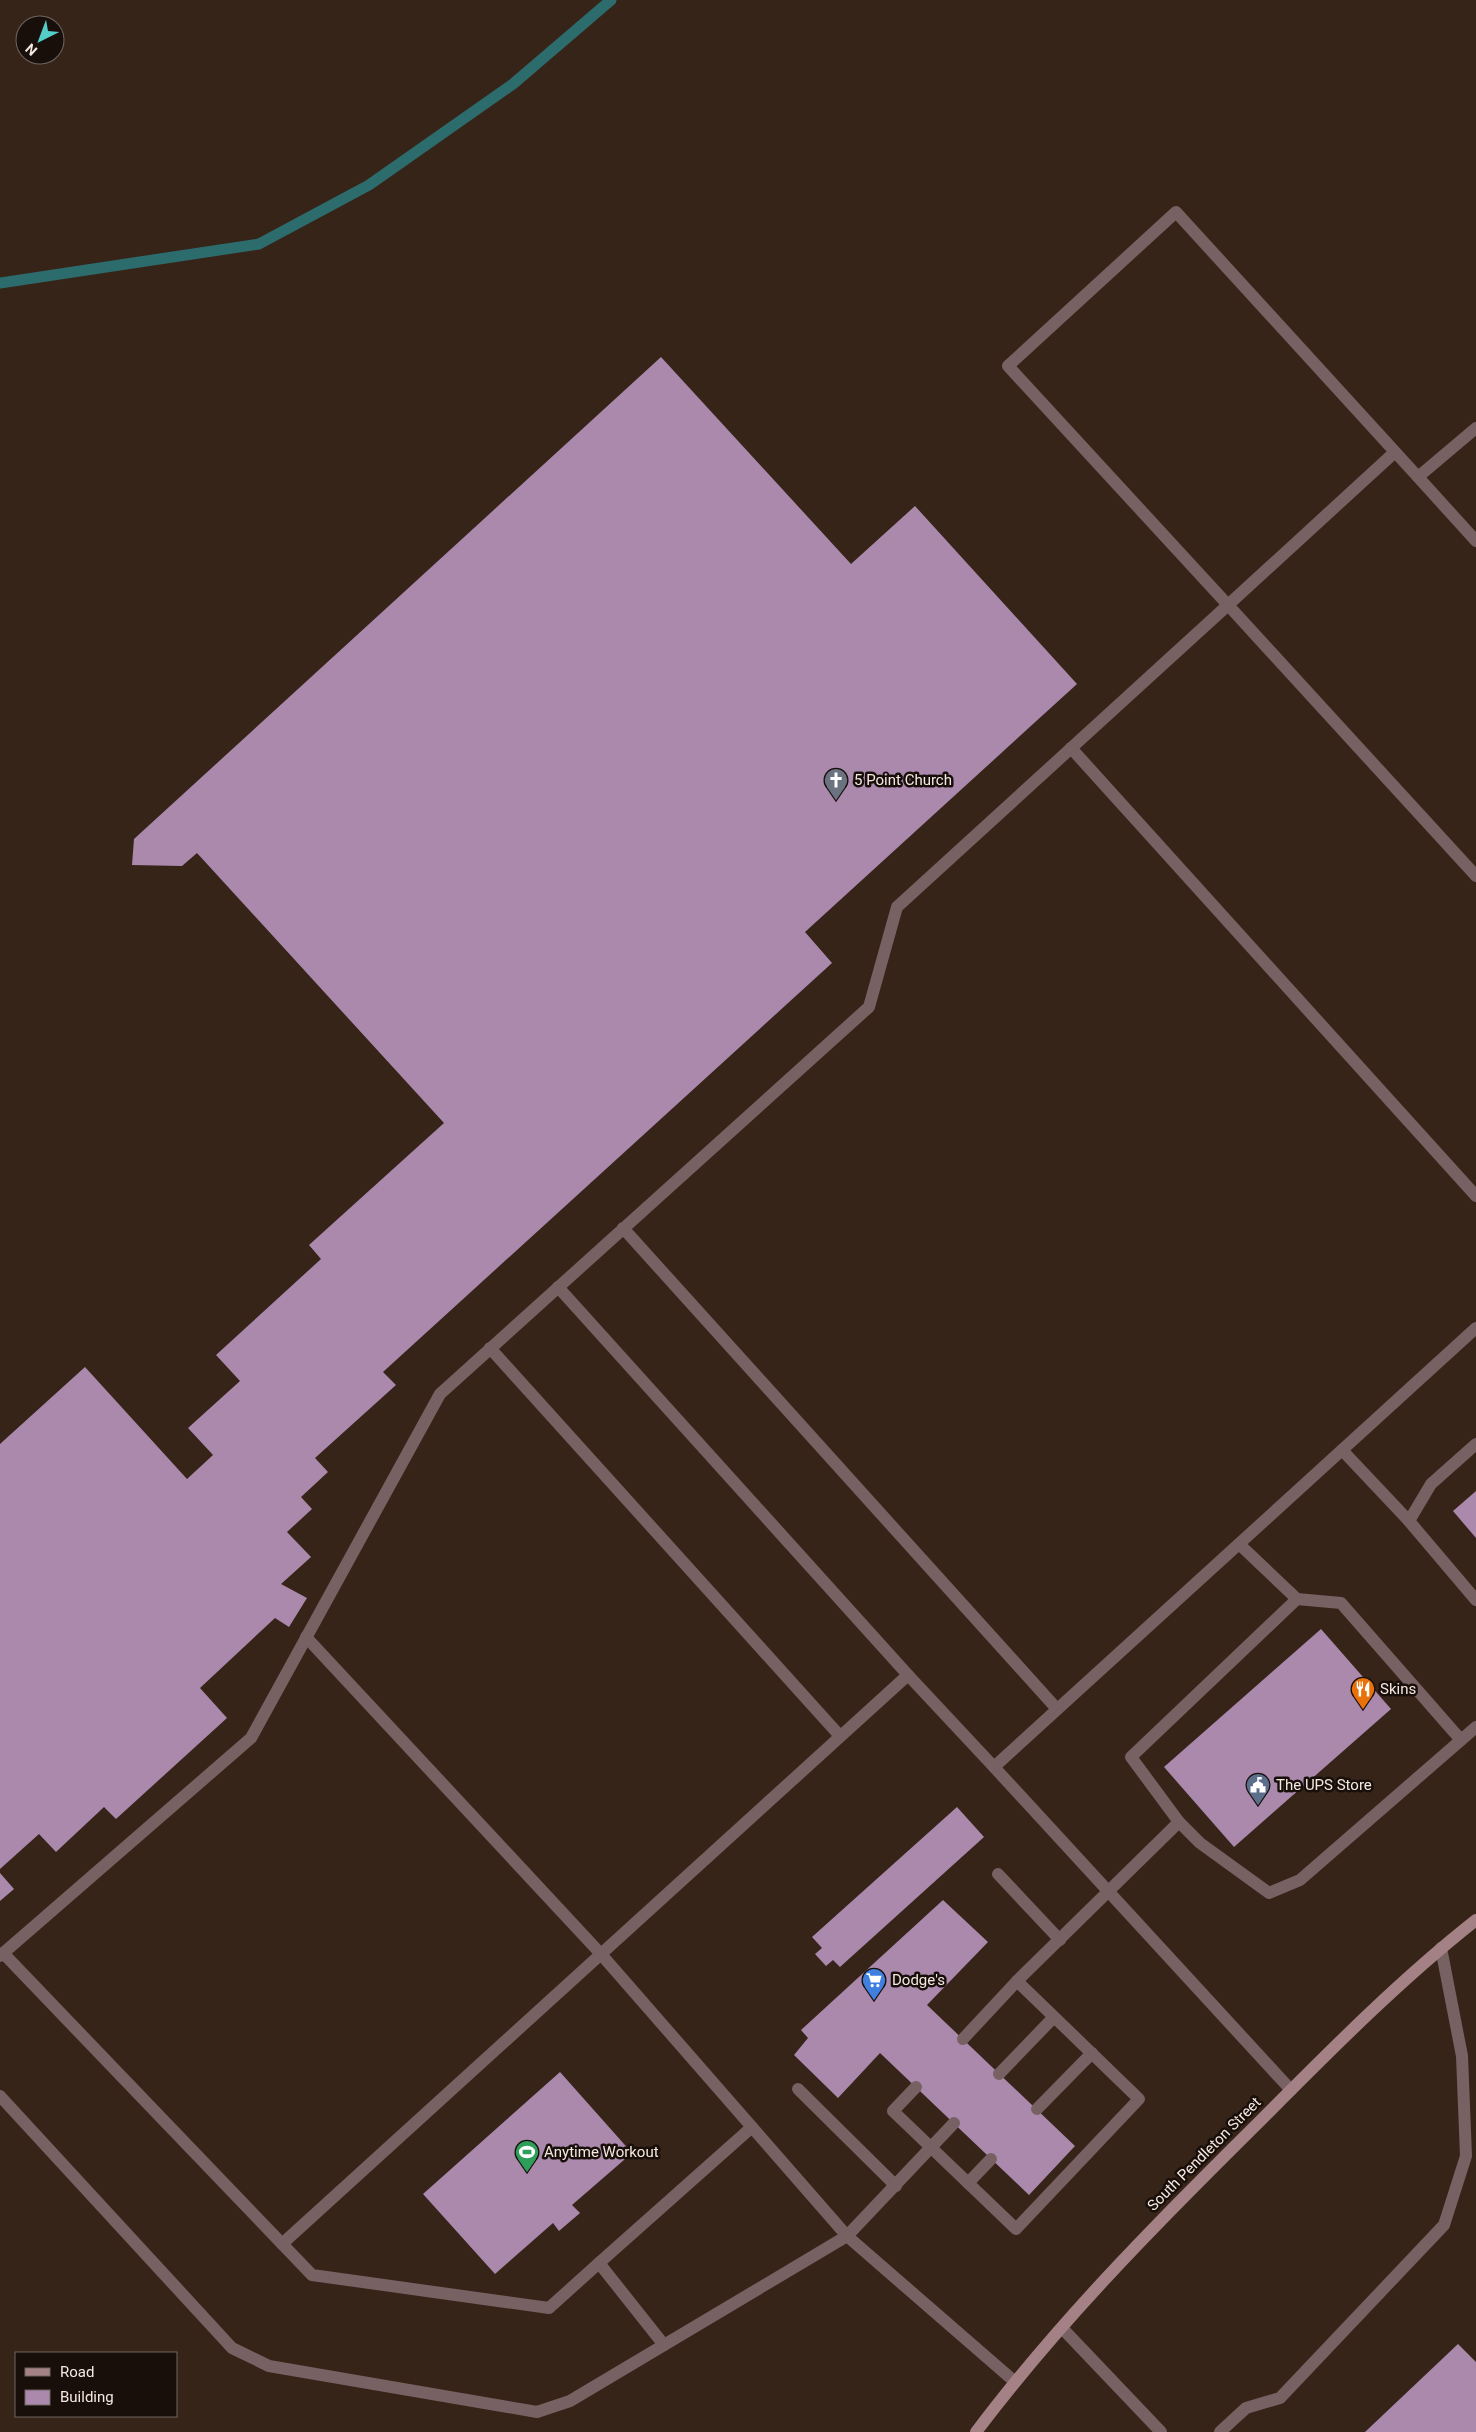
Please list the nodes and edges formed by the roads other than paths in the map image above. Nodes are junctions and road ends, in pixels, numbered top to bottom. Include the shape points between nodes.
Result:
1 (1476, 428) edge
2 (1395, 452) junction
3 (1418, 477) junction
4 (1476, 541) edge
5 (1228, 605) junction
6 (1070, 748) junction
7 (1476, 876) edge
8 (1476, 1196) edge
9 (623, 1228) junction
10 (558, 1287) junction
11 (1476, 1328) edge
12 (490, 1348) junction
13 (1476, 1444) edge
14 (1342, 1450) junction
15 (1409, 1521) junction
16 (1239, 1544) junction
17 (1297, 1598) junction
18 (1476, 1600) edge
19 (306, 1637) junction
20 (908, 1674) junction
21 (1057, 1709) junction
22 (1476, 1727) edge
23 (840, 1736) junction
24 (1461, 1740) junction
25 (994, 1767) junction
26 (1179, 1822) junction
27 (998, 1874) dead end
28 (1109, 1890) junction
29 (1476, 1920) edge
30 (1060, 1940) junction
31 (1441, 1948) junction
32 (600, 1953) junction
33 (2, 1955) edge
34 (1017, 1981) junction
35 (1054, 2017) junction
36 (963, 2039) dead end
37 (1092, 2053) junction
38 (999, 2074) dead end
39 (916, 2087) dead end
40 (798, 2089) dead end
41 (1291, 2090) junction
42 (0, 2096) edge
43 (1038, 2109) dead end
44 (954, 2123) dead end
45 (752, 2127) junction
46 (931, 2148) junction
47 (991, 2159) dead end
48 (968, 2183) junction
49 (896, 2186) junction
50 (847, 2236) junction
51 (282, 2244) junction
52 (599, 2264) junction
53 (1062, 2328) junction
54 (664, 2345) junction
55 (1014, 2381) junction
56 (976, 2432) edge
57 (1161, 2432) edge
58 (1220, 2432) edge

1 - 3 lane
2 - 3 lane
2 - 5 lane
2 - 5 lane via 1176,212 1008,366
3 - 4 lane
5 - 6 lane
5 - 7 lane
6 - 8 lane
6 - 9 lane via 897,907 869,1007
9 - 10 lane
9 - 21 lane
10 - 12 lane
10 - 20 lane
11 - 14 lane
12 - 19 lane via 440,1394
12 - 23 lane
13 - 15 lane via 1431,1484
14 - 15 lane
14 - 16 lane
15 - 18 lane
16 - 17 lane
16 - 21 lane
17 - 24 lane via 1341,1603
17 - 26 lane via 1132,1757
19 - 32 lane
19 - 33 lane via 251,1738
20 - 23 lane
20 - 25 lane
21 - 25 lane
22 - 24 lane
23 - 32 lane
24 - 26 lane via 1300,1880 1269,1892 1200,1844
25 - 28 lane
26 - 28 lane
27 - 30 lane
28 - 30 lane
28 - 41 lane
29 - 31 main road, South Pendleton Street
30 - 34 lane
31 - 41 main road, South Pendleton Street
31 - 58 lane via 1462,2056 1466,2156 1444,2225 1280,2398 1246,2408
32 - 45 lane
32 - 51 lane
33 - 51 lane
34 - 35 lane
34 - 36 lane
35 - 37 lane
35 - 38 lane
37 - 43 lane
37 - 48 lane via 1138,2099 1016,2229
39 - 46 lane via 893,2111
40 - 49 lane
41 - 53 main road, South Pendleton Street via 1136,2245
42 - 54 lane via 232,2348 269,2366 537,2412 570,2401
44 - 46 lane
45 - 50 lane
45 - 52 lane
46 - 48 lane
46 - 49 lane
47 - 48 lane
49 - 50 lane
50 - 54 lane
50 - 55 lane
51 - 52 lane via 312,2275 549,2308
52 - 54 lane
53 - 55 main road, South Pendleton Street
53 - 57 lane
55 - 56 main road, South Pendleton Street

